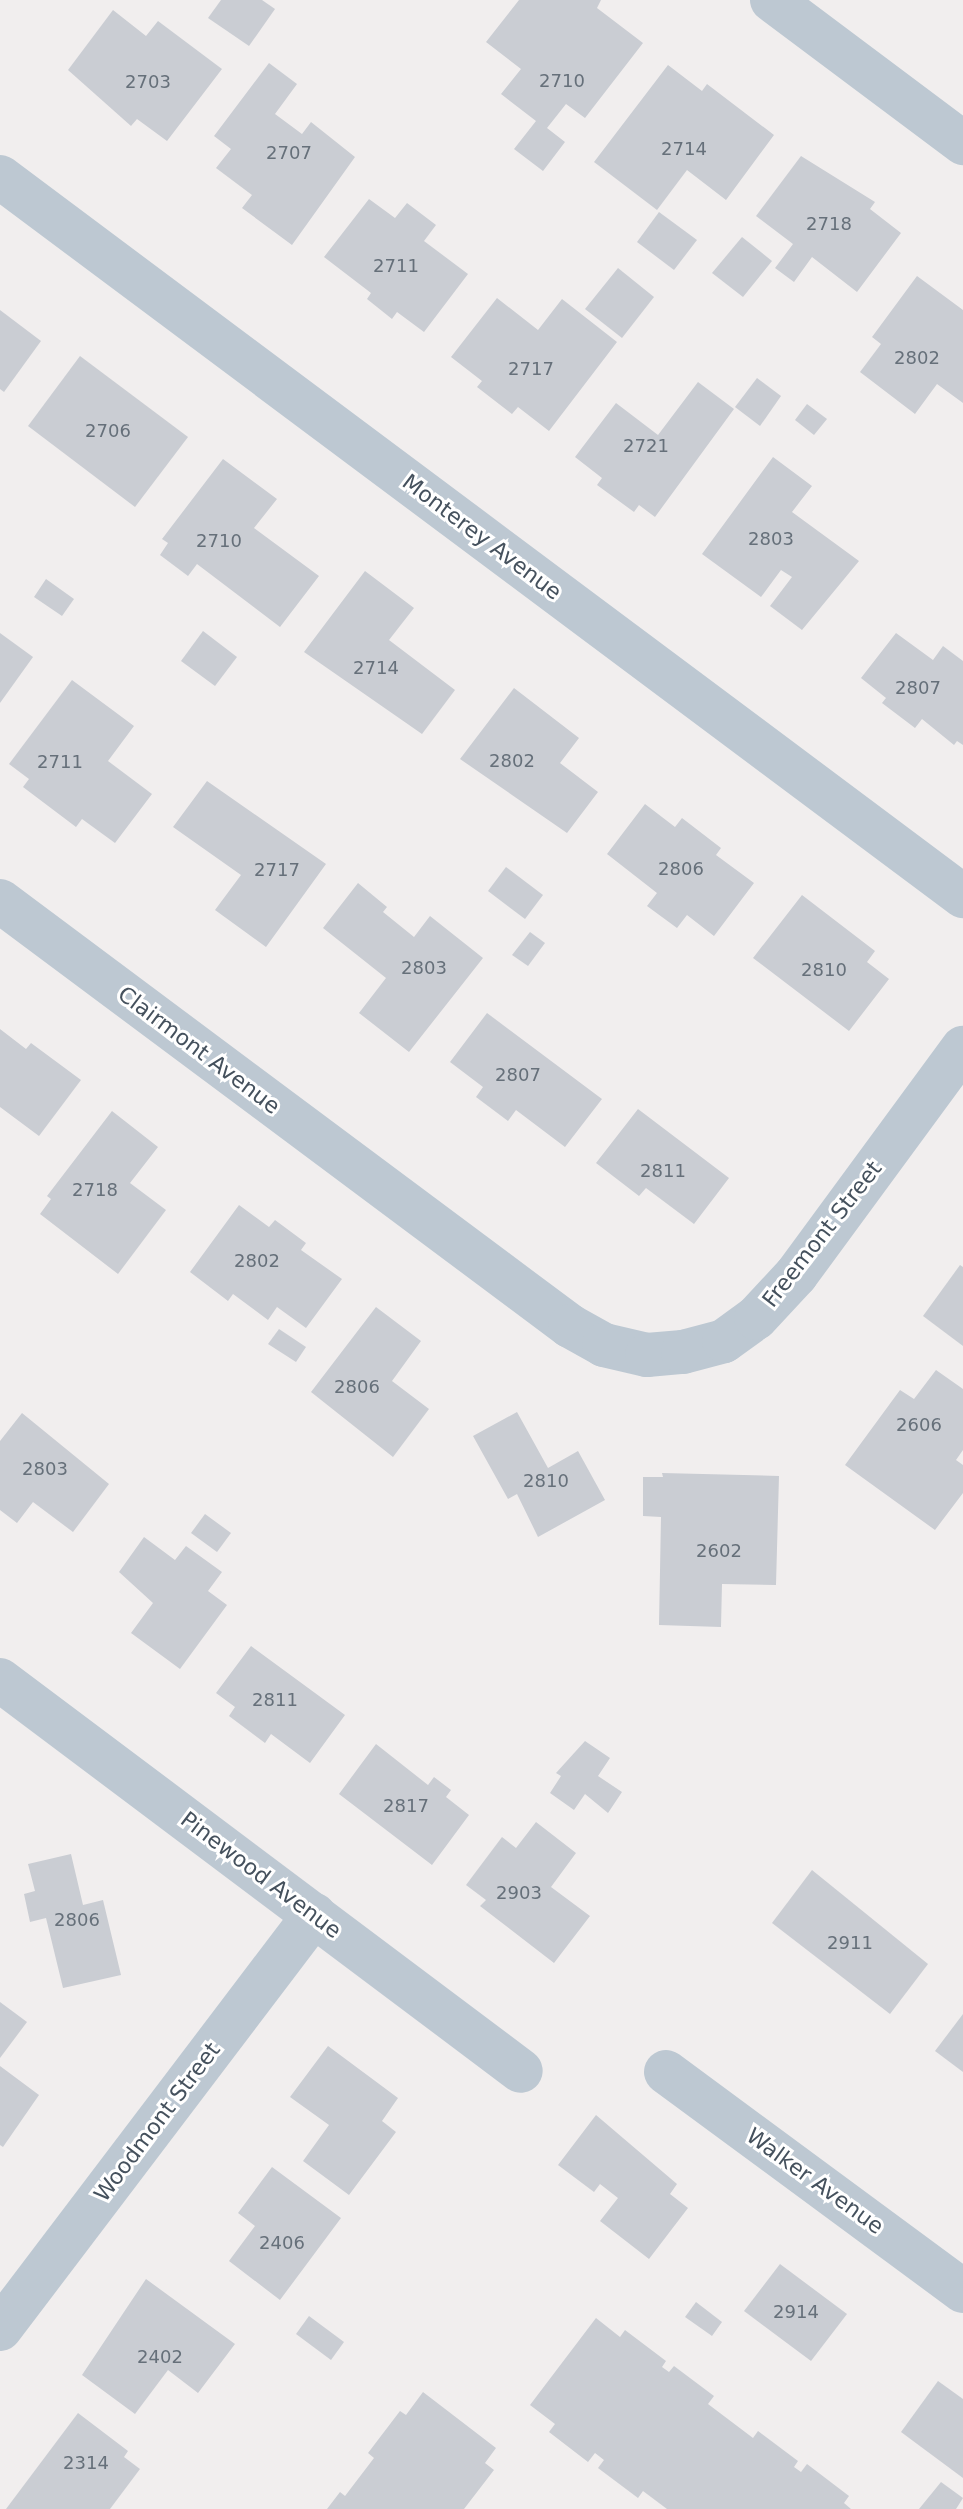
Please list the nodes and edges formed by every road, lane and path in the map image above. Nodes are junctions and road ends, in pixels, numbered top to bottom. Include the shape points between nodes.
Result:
1 (772, 0) edge
2 (963, 143) edge
3 (0, 177) edge
4 (963, 896) edge
5 (0, 901) edge
6 (963, 1048) edge
7 (399, 1200) joint
8 (0, 1680) edge
9 (314, 1915) junction
10 (521, 2071) dead end
11 (666, 2072) dead end
12 (963, 2291) edge
13 (0, 2329) edge

1 - 2 street
3 - 4 street, Monterey Avenue
5 - 7 street, Clairmont Avenue
6 - 7 street, Freemont Street via 766,1307 724,1341 647,1355 604,1345 570,1326
8 - 9 street, Pinewood Avenue
9 - 10 street, Pinewood Avenue
9 - 13 street, Woodmont Street
11 - 12 street, Walker Avenue

